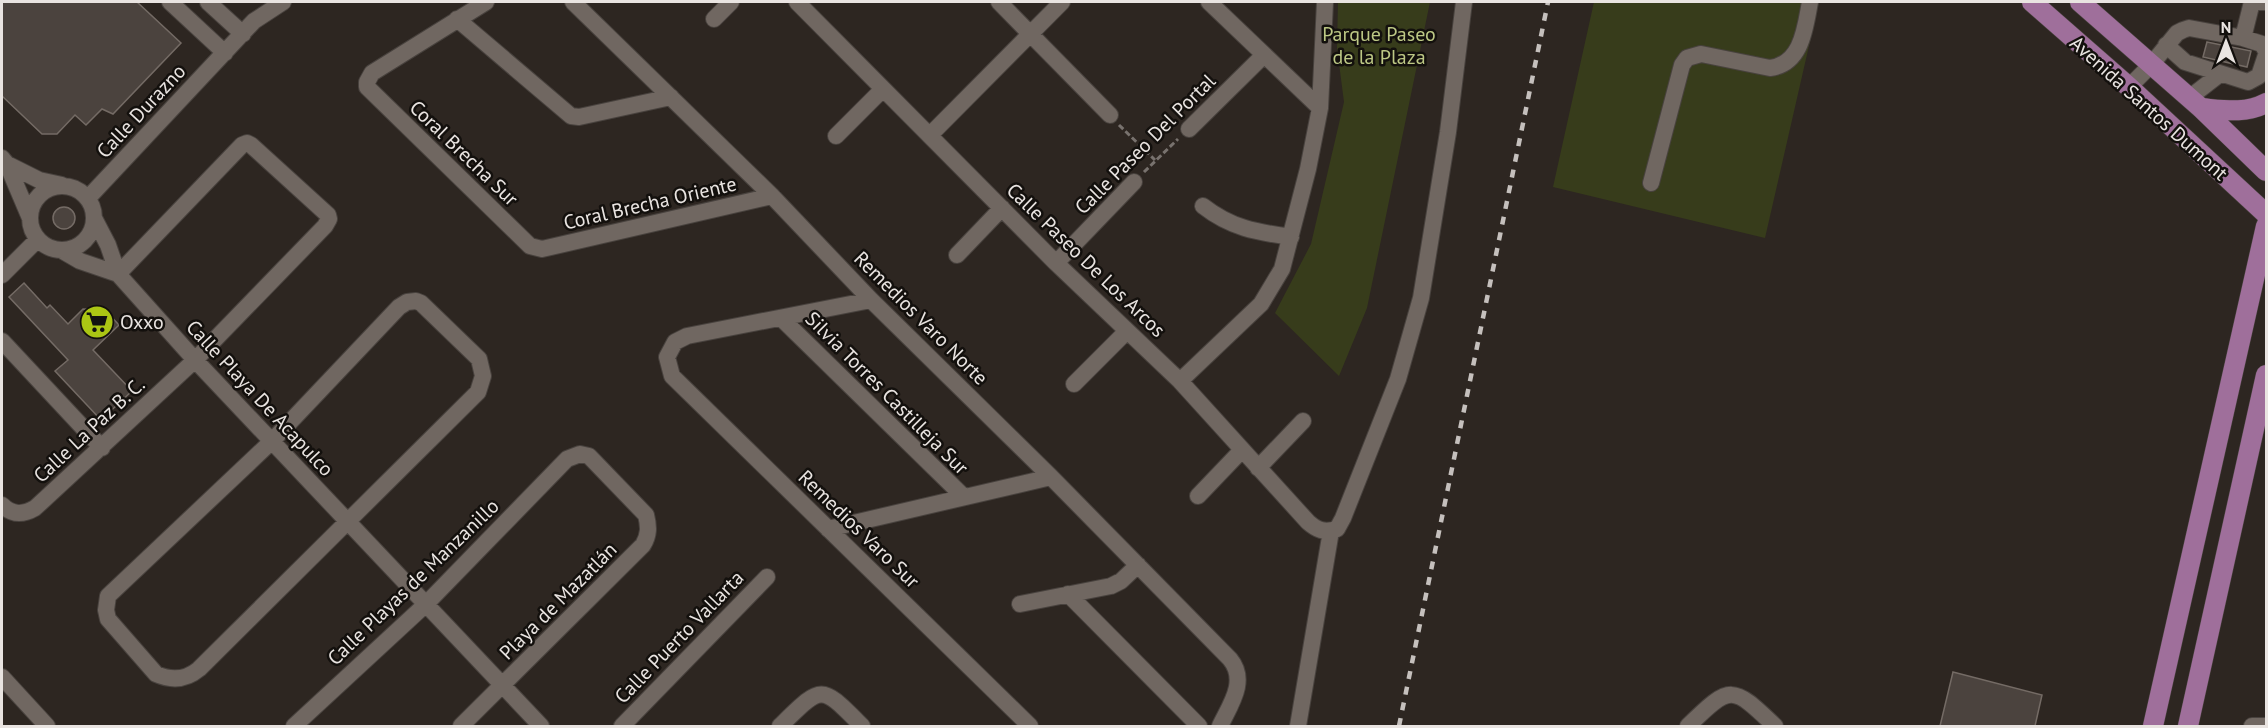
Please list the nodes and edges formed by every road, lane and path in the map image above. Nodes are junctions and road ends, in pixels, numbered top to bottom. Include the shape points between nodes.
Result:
1 (170, 2) edge
2 (208, 2) edge
3 (283, 2) edge
4 (486, 2) edge
5 (573, 2) edge
6 (730, 2) edge
7 (999, 2) edge
8 (1062, 2) edge
9 (1209, 2) edge
10 (1325, 2) edge
11 (1464, 2) edge
12 (1810, 2) edge
13 (2032, 2) edge
14 (2080, 2) edge
15 (2252, 2) edge
16 (2266, 2) edge
17 (805, 4) edge
18 (457, 19) junction
19 (714, 19) dead end
20 (243, 34) junction
21 (1031, 34) junction
22 (2243, 38) junction
23 (2166, 45) junction
24 (225, 53) junction
25 (2266, 53) edge
26 (1264, 55) junction
27 (2151, 65) junction
28 (2220, 74) junction
29 (2129, 87) junction
30 (884, 89) junction
31 (671, 98) junction
32 (2195, 103) junction
33 (2266, 103) edge
34 (1320, 108) junction
35 (1110, 115) joint
36 (1189, 129) joint
37 (930, 135) junction
38 (836, 136) dead end
39 (1155, 160) junction
40 (4, 161) edge
41 (2266, 171) edge
42 (1134, 182) joint
43 (1651, 183) dead end
44 (63, 186) junction
45 (772, 196) junction
46 (88, 198) junction
47 (1203, 206) dead end
48 (1002, 208) junction
49 (2266, 214) edge
50 (30, 218) junction
51 (94, 220) junction
52 (2266, 226) edge
53 (1291, 237) junction
54 (38, 239) junction
55 (538, 249) joint
56 (61, 250) junction
57 (957, 255) dead end
58 (1056, 263) junction
59 (118, 274) junction
60 (2, 275) edge
61 (871, 300) junction
62 (781, 318) junction
63 (1126, 331) junction
64 (2, 341) edge
65 (195, 360) junction
66 (2266, 375) edge
67 (1180, 381) junction
68 (1074, 384) dead end
69 (1303, 421) dead end
70 (272, 441) junction
71 (102, 448) junction
72 (1242, 450) junction
73 (560, 465) joint
74 (1258, 468) junction
75 (1051, 477) junction
76 (1198, 496) dead end
77 (964, 497) junction
78 (3, 506) edge
79 (348, 523) junction
80 (828, 529) junction
81 (1331, 531) junction
82 (1138, 565) junction
83 (767, 577) dead end
84 (1068, 594) junction
85 (426, 604) junction
86 (1020, 604) dead end
87 (2, 677) edge
88 (503, 686) junction
89 (47, 726) edge
90 (294, 726) edge
91 (461, 726) edge
92 (541, 726) edge
93 (622, 726) edge
94 (780, 726) edge
95 (862, 726) edge
96 (1030, 726) edge
97 (1199, 726) edge
98 (1220, 726) edge
99 (1298, 726) edge
100 (1688, 726) edge
101 (1775, 726) edge
102 (2153, 726) edge
103 (2188, 726) edge
104 (2252, 726) edge
105 (2266, 726) edge

1 - 24 street
2 - 20 street
3 - 20 street, Calle Durazno via 254,21
4 - 18 street
5 - 31 street, Remedios Varo Norte
6 - 19 street
7 - 21 street
8 - 21 street
9 - 26 street
10 - 34 street
11 - 81 street via 1421,298 1398,379 1343,518 1337,529
12 - 43 street via 1804,34 1794,56 1779,67 1701,54 1687,58
13 - 29 main road, Avenida Santos Dumont
14 - 27 main road, Avenida Santos Dumont
15 - 16 street
15 - 22 street
17 - 30 street, Calle Paseo De Los Arcos
18 - 31 street via 571,116
18 - 55 street, Coral Brecha Sur via 372,73 367,82 370,92 530,246
20 - 24 street, Calle Durazno
21 - 35 street
21 - 37 street
22 - 23 street via 2189,28 2177,33
22 - 25 street via 2262,44
23 - 27 street
23 - 28 street via 2185,62
24 - 46 street, Calle Durazno
25 - 28 street via 2259,76 2253,81
26 - 34 street
26 - 36 street, Calle Paseo Del Portal
27 - 29 street
27 - 32 main road, Avenida Santos Dumont
28 - 32 street
29 - 49 main road, Avenida Santos Dumont
30 - 37 street, Calle Paseo De Los Arcos
30 - 38 street
31 - 45 street, Remedios Varo Norte
32 - 33 main road via 2240,111
32 - 41 main road, Avenida Santos Dumont
34 - 53 street
35 - 39 path
36 - 39 path, Calle Paseo Del Portal
37 - 48 street, Calle Paseo De Los Arcos
39 - 42 path, Calle Paseo Del Portal
40 - 44 street via 39,180
40 - 50 street
42 - 58 street, Calle Paseo Del Portal
44 - 46 street via 77,189
44 - 50 street via 50,188 39,196
45 - 55 street, Coral Brecha Oriente
45 - 61 street, Remedios Varo Norte
46 - 51 street
47 - 53 street via 1253,232
48 - 57 street
48 - 58 street, Calle Paseo De Los Arcos
50 - 54 street
51 - 56 street via 85,241
51 - 59 street
52 - 102 main road
53 - 67 street via 1282,268 1261,304
54 - 56 street
54 - 60 street
56 - 59 street
58 - 63 street, Calle Paseo De Los Arcos
59 - 65 street, Calle Playa De Acapulco
59 - 65 street, Calle La Paz B. C. via 247,143 326,212 329,219 325,226
61 - 62 street
61 - 75 street, Remedios Varo Norte
62 - 77 street, Silvia Torres Castilleja Sur
62 - 80 street, Remedios Varo Sur via 687,336 675,342 667,357 672,376
63 - 67 street, Calle Paseo De Los Arcos
63 - 68 street
64 - 71 street
65 - 70 street, Calle Playa De Acapulco
65 - 71 street, Calle La Paz B. C.
66 - 103 main road
67 - 72 street, Calle Paseo De Los Arcos
69 - 74 street
70 - 79 street, Calle Playa De Acapulco
70 - 79 street via 399,307 411,301 421,303 479,359 483,376 478,392
70 - 79 street via 108,596 108,619 156,674 167,679 181,678 199,669
71 - 78 street, Calle La Paz B. C. via 35,508 19,514
72 - 74 street, Calle Paseo De Los Arcos
72 - 76 street
73 - 85 street, Calle Playas de Manzanillo
73 - 88 street, Playa de Mazatlán via 573,455 588,456 646,515 648,533 643,545
74 - 81 street, Calle Paseo De Los Arcos via 1316,529
75 - 77 street
75 - 82 street, Remedios Varo Norte
77 - 80 street
79 - 85 street, Calle Playa De Acapulco
80 - 96 street, Remedios Varo Sur
81 - 99 street
82 - 84 street via 1111,586
82 - 98 street, Remedios Varo Norte via 1236,668 1237,689
83 - 93 street, Calle Puerto Vallarta
84 - 86 street
84 - 97 street
85 - 88 street, Calle Playa De Acapulco
85 - 90 street, Calle Playas de Manzanillo
87 - 89 street
88 - 91 street, Playa de Mazatlán
88 - 92 street, Calle Playa De Acapulco
94 - 95 street via 804,702 822,694 832,697
100 - 101 street via 1721,696 1735,695 1746,698
104 - 105 street

